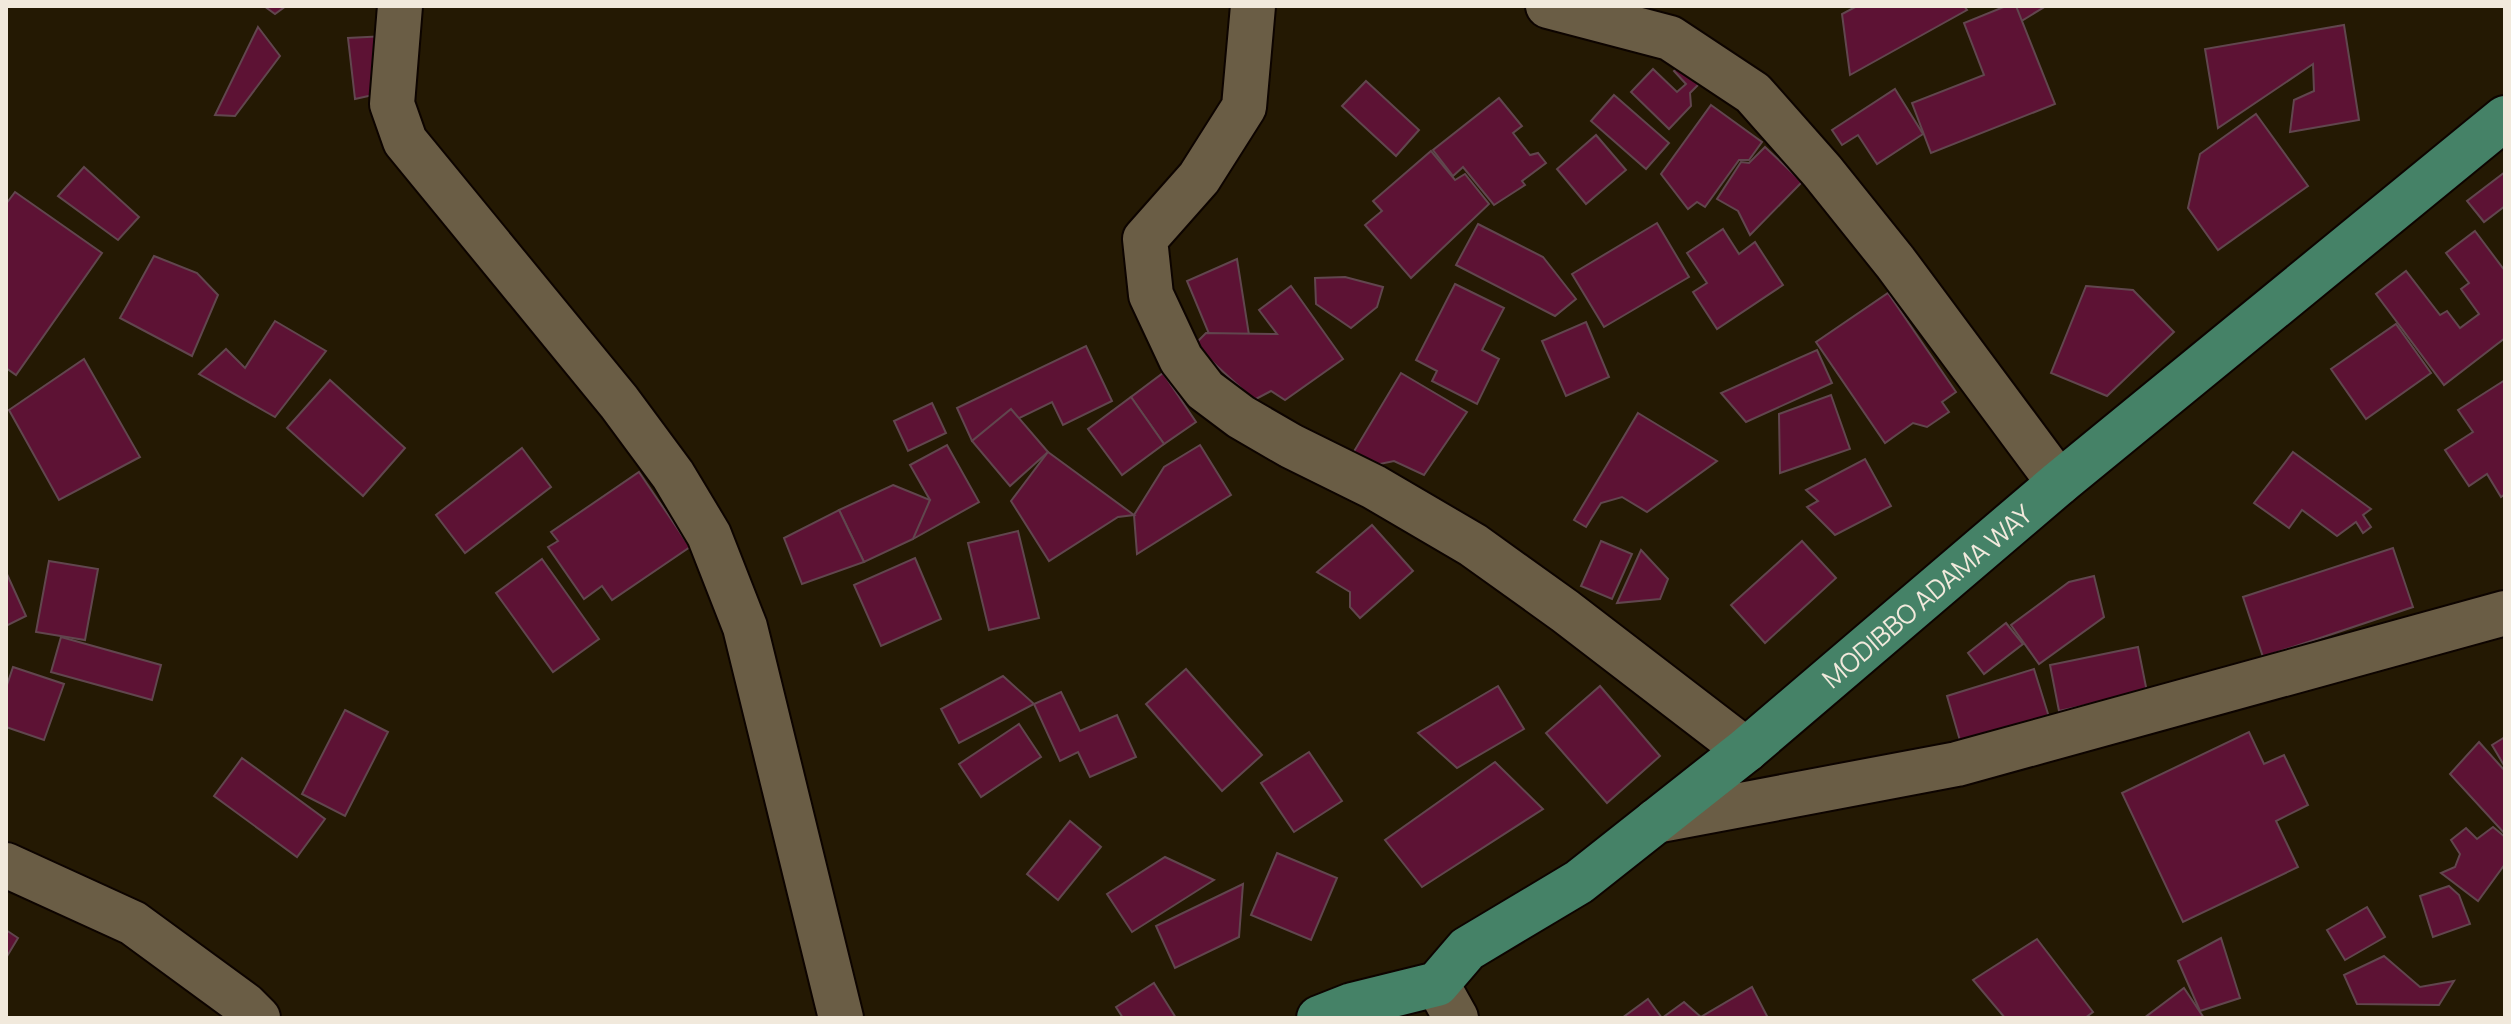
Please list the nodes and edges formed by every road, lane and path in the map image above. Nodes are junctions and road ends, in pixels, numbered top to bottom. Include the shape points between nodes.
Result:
1 (400, 6) edge
2 (1253, 6) edge
3 (1548, 6) edge
4 (2505, 118) edge
5 (2059, 483) junction
6 (2504, 617) edge
7 (1746, 750) junction
8 (1656, 821) junction
9 (6, 865) edge
10 (1446, 1001) edge
11 (258, 1018) edge
12 (841, 1018) edge
13 (1319, 1018) edge

1 - 12 street via 392,104 405,141 619,402 709,535 745,627
2 - 7 street via 1244,107 1199,178 1145,239 1151,295 1181,359 1205,390 1241,417 1473,545
3 - 5 street via 1670,38 1753,93 1895,262
4 - 5 main road, MODIBBO ADAMA WAY
5 - 7 main road, MODIBBO ADAMA WAY
6 - 8 street via 1957,764
7 - 8 main road, MODIBBO ADAMA WAY
8 - 10 main road, MODIBBO ADAMA WAY via 1579,882 1467,949
9 - 11 street via 133,923
10 - 13 main road, MODIBBO ADAMA WAY via 1352,1005

